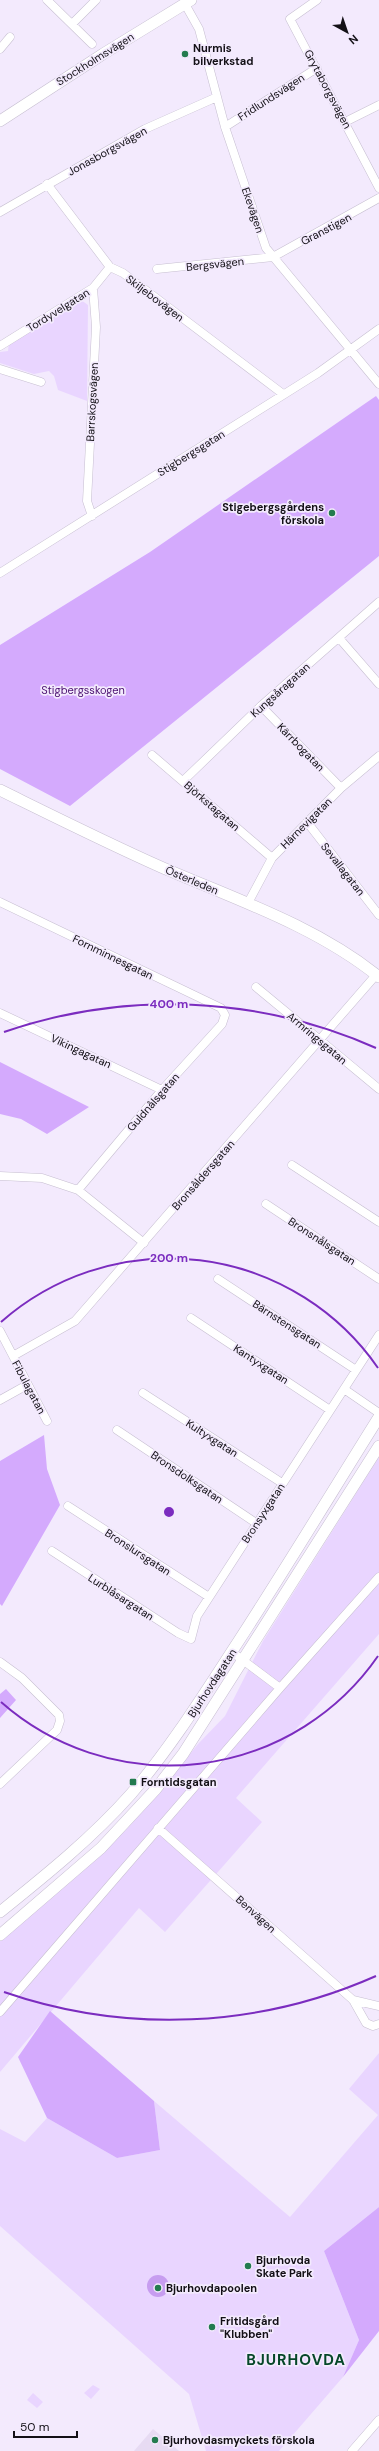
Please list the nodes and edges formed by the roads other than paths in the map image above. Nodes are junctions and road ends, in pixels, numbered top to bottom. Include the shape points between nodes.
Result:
1 (48, 0) edge
2 (96, 0) edge
3 (317, 0) edge
4 (188, 2) edge
5 (72, 24) junction
6 (10, 37) dead end
7 (92, 44) dead end
8 (0, 49) edge
9 (317, 68) junction
10 (217, 97) junction
11 (379, 105) edge
12 (0, 120) edge
13 (346, 122) junction
14 (225, 127) junction
15 (47, 184) junction
16 (379, 188) edge
17 (379, 198) edge
18 (0, 212) edge
19 (273, 257) junction
20 (110, 267) junction
21 (157, 269) dead end
22 (93, 288) junction
23 (379, 329) edge
24 (0, 346) edge
25 (351, 351) junction
26 (0, 369) edge
27 (41, 382) dead end
28 (379, 384) edge
29 (283, 394) junction
30 (92, 516) junction
31 (0, 573) edge
32 (379, 602) edge
33 (339, 638) junction
34 (379, 684) edge
35 (261, 706) junction
36 (152, 755) dead end
37 (379, 756) edge
38 (183, 781) junction
39 (341, 788) junction
40 (0, 790) edge
41 (307, 822) junction
42 (272, 858) junction
43 (0, 902) edge
44 (248, 903) junction
45 (379, 915) edge
46 (377, 976) edge
47 (256, 987) dead end
48 (0, 1013) edge
49 (225, 1014) joint
50 (321, 1040) junction
51 (379, 1089) edge
52 (162, 1090) junction
53 (292, 1165) dead end
54 (0, 1176) edge
55 (78, 1190) junction
56 (266, 1204) dead end
57 (379, 1222) edge
58 (144, 1243) junction
59 (379, 1278) edge
60 (218, 1279) dead end
61 (191, 1318) dead end
62 (0, 1331) edge
63 (379, 1335) edge
64 (13, 1356) junction
65 (356, 1370) junction
66 (27, 1385) junction
67 (344, 1389) junction
68 (143, 1393) dead end
69 (0, 1400) edge
70 (330, 1410) junction
71 (379, 1413) edge
72 (379, 1417) edge
73 (47, 1421) dead end
74 (117, 1430) dead end
75 (379, 1446) edge
76 (282, 1483) junction
77 (68, 1506) dead end
78 (256, 1523) junction
79 (52, 1551) dead end
80 (379, 1577) edge
81 (209, 1597) junction
82 (191, 1639) joint
83 (232, 1652) junction
84 (0, 1662) edge
85 (244, 1662) junction
86 (280, 1688) junction
87 (0, 1784) edge
88 (158, 1828) junction
89 (0, 1912) edge
90 (0, 1935) edge
91 (353, 2000) junction
92 (379, 2006) edge
93 (0, 2012) edge
94 (379, 2024) edge
95 (379, 2420) edge
96 (352, 2451) edge

1 - 5 street
2 - 5 street
3 - 9 street, Grytaborgsvägen via 290,19
4 - 10 street, Ekevägen via 199,29
4 - 12 main road, Stockholmsvägen
5 - 7 street
6 - 8 street
9 - 13 street, Grytaborgsvägen
9 - 14 street, Fridlundsvägen
10 - 14 street, Ekevägen
10 - 15 street, Jonasborgsvägen via 145,129
11 - 13 street
13 - 16 street, Grytaborgsvägen
14 - 19 street, Ekevägen via 266,248
15 - 18 street, Jonasborgsvägen
15 - 20 street, Skiljebovägen
17 - 19 street, Granstigen
19 - 21 street, Bergsvägen
19 - 25 street, Ekevägen
20 - 22 street, Tordyvelgatan
20 - 29 street, Skiljebovägen via 123,273
22 - 24 street, Tordyvelgatan
22 - 30 street, Barrskogsvägen via 96,327 87,501
23 - 25 street, Stigbergsgatan
25 - 28 street, Ekevägen
25 - 29 street, Stigbergsgatan
26 - 27 street
29 - 30 street, Stigbergsgatan
30 - 31 street, Stigbergsgatan
32 - 33 street, Kungsåragatan
33 - 34 street
33 - 35 street, Kungsåragatan
35 - 38 street, Kungsåragatan
35 - 39 street, Kärrbogatan
36 - 38 street, Björkstagatan
37 - 39 street, Härnevigatan
38 - 42 street, Björkstagatan
39 - 41 street, Härnevigatan
40 - 44 main road, Österleden via 161,867
41 - 42 street, Härnevigatan
41 - 45 street, Sevallagatan
42 - 44 street, Härnevigatan
43 - 49 street, Fornminnesgatan via 221,1008
44 - 46 main road, Österleden via 357,961
46 - 50 street, Bronsåldersgatan
47 - 50 street, Armringsgatan
48 - 52 street, Vikingagatan
49 - 52 street, Guldnålsgatan via 222,1024
50 - 51 street, Armringsgatan
50 - 58 street, Bronsåldersgatan
52 - 55 street, Guldnålsgatan
53 - 57 street
54 - 55 street via 42,1178
55 - 58 street
56 - 59 street, Bronsnålsgatan
58 - 64 street, Bronsåldersgatan via 75,1321
60 - 65 street, Bärnstensgatan
61 - 70 street, Kantyxgatan
62 - 64 street, Fibulagatan
63 - 65 street, Bronsyxgatan
64 - 66 street, Fibulagatan
65 - 67 street, Bronsyxgatan
66 - 69 street
66 - 73 street, Fibulagatan
67 - 70 street, Bronsyxgatan
67 - 71 street
68 - 76 street, Kultyxgatan
70 - 76 street, Bronsyxgatan
72 - 83 main road, Bjurhovdagatan
74 - 78 street, Bronsdolksgatan
75 - 85 main road, Bjurhovdagatan
76 - 78 street, Bronsyxgatan
77 - 81 street, Bronslursgatan
78 - 81 street, Bronsyxgatan
79 - 82 street, Lurblåsargatan via 178,1634
80 - 86 street
81 - 82 street, Bronsyxgatan via 196,1616
83 - 85 street
83 - 89 main road, Bjurhovdagatan via 177,1737 129,1795 81,1844
84 - 87 street via 22,1678 59,1714 60,1718 57,1730
85 - 86 street
85 - 90 main road, Bjurhovdagatan via 196,1736 155,1790 101,1848
86 - 88 street
88 - 91 street, Benvägen
88 - 93 street
91 - 92 street, Benvägen
91 - 94 street, Benvägen via 366,2023 373,2026
95 - 96 street

